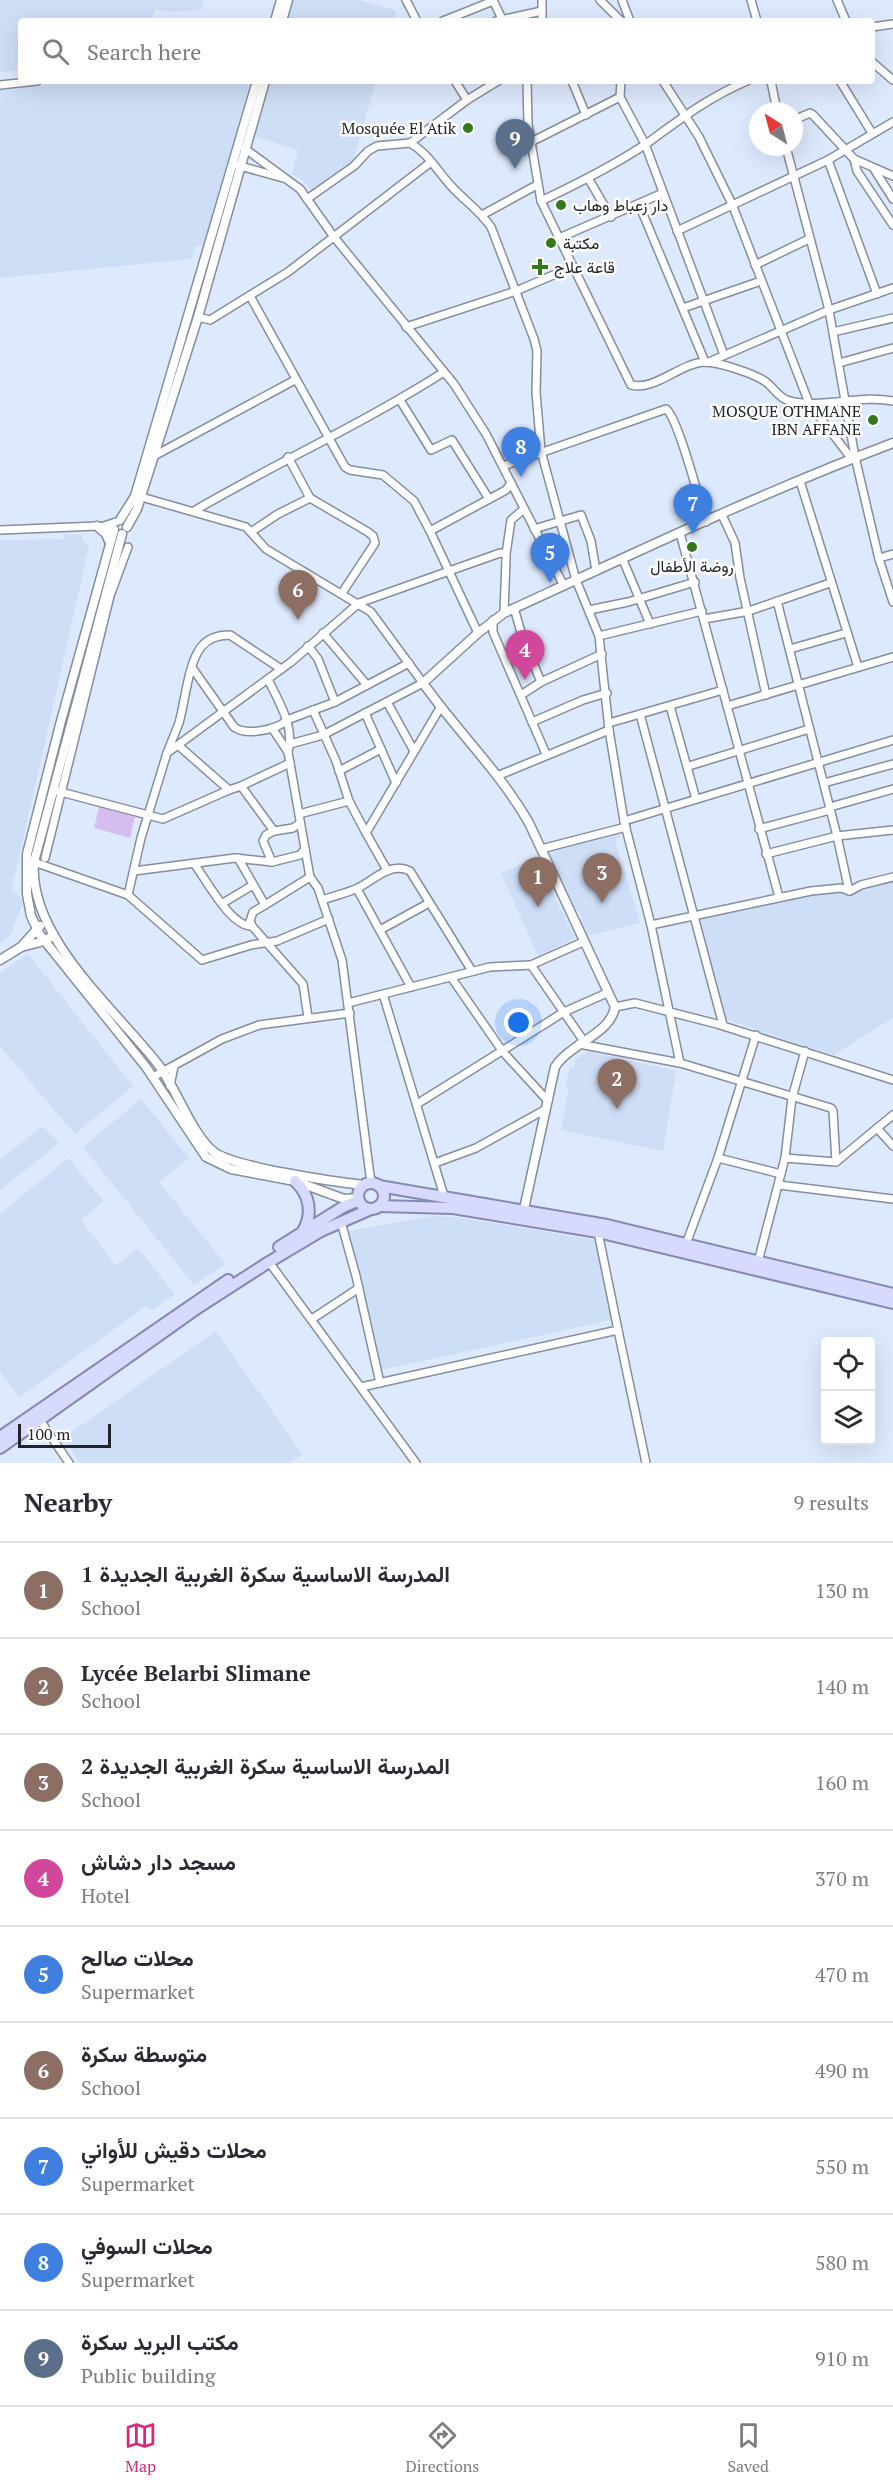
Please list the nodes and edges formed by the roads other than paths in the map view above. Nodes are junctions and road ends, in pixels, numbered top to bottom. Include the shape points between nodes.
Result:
1 (281, 0) edge
2 (288, 0) edge
3 (406, 0) edge
4 (542, 0) edge
5 (600, 0) edge
6 (622, 0) edge
7 (751, 0) edge
8 (837, 0) edge
9 (493, 1) edge
10 (542, 11) junction
11 (276, 18) edge
12 (283, 18) edge
13 (415, 18) edge
14 (453, 18) edge
15 (498, 18) edge
16 (509, 18) edge
17 (542, 18) edge
18 (618, 18) edge
19 (629, 18) edge
20 (756, 18) edge
21 (845, 18) edge
22 (893, 24) edge
23 (875, 27) edge
24 (875, 65) edge
25 (893, 80) edge
26 (18, 83) edge
27 (257, 84) edge
28 (264, 84) edge
29 (457, 84) edge
30 (493, 84) edge
31 (527, 84) edge
32 (573, 84) edge
33 (621, 84) edge
34 (665, 84) edge
35 (741, 84) edge
36 (772, 84) edge
37 (842, 84) edge
38 (0, 85) edge
39 (620, 97) junction
40 (466, 100) junction
41 (775, 102) edge
42 (685, 114) junction
43 (586, 115) junction
44 (803, 116) edge
45 (893, 122) edge
46 (872, 133) junction
47 (531, 142) junction
48 (410, 143) junction
49 (645, 144) junction
50 (242, 147) junction
51 (844, 149) junction
52 (789, 156) edge
53 (828, 159) junction
54 (854, 159) junction
55 (431, 162) junction
56 (236, 165) junction
57 (874, 169) junction
58 (794, 175) junction
59 (893, 176) edge
60 (588, 178) junction
61 (289, 180) junction
62 (537, 185) junction
63 (663, 193) junction
64 (307, 199) junction
65 (893, 199) edge
66 (541, 201) junction
67 (732, 204) junction
68 (643, 214) dead end
69 (482, 215) junction
70 (611, 217) junction
71 (893, 225) edge
72 (677, 231) junction
73 (334, 237) junction
74 (559, 238) junction
75 (809, 239) junction
76 (755, 265) junction
77 (573, 267) junction
78 (761, 281) junction
79 (893, 288) edge
80 (516, 291) junction
81 (877, 294) junction
82 (250, 296) junction
83 (702, 301) junction
84 (683, 308) junction
85 (829, 310) junction
86 (198, 316) junction
87 (893, 318) edge
88 (406, 327) junction
89 (779, 331) junction
90 (833, 332) junction
91 (893, 348) edge
92 (724, 355) junction
93 (707, 363) junction
94 (839, 363) junction
95 (444, 372) junction
96 (295, 380) junction
97 (400, 400) junction
98 (893, 401) edge
99 (847, 402) junction
100 (809, 403) junction
101 (327, 437) junction
102 (893, 443) edge
103 (541, 451) junction
104 (154, 456) junction
105 (288, 457) junction
106 (853, 458) junction
107 (503, 466) junction
108 (800, 481) junction
109 (511, 483) junction
110 (138, 496) junction
111 (310, 498) junction
112 (489, 499) junction
113 (524, 509) junction
114 (194, 511) junction
115 (722, 515) junction
116 (560, 521) junction
117 (706, 522) junction
118 (99, 526) junction
119 (119, 527) junction
120 (534, 529) junction
121 (0, 530) edge
122 (430, 531) junction
123 (251, 532) junction
124 (680, 534) junction
125 (110, 542) junction
126 (128, 547) dead end
127 (506, 554) junction
128 (893, 554) edge
129 (879, 558) junction
130 (623, 560) junction
131 (448, 571) junction
132 (596, 571) junction
133 (576, 580) junction
134 (695, 582) junction
135 (830, 583) junction
136 (564, 586) junction
137 (342, 594) junction
138 (107, 595) junction
139 (641, 597) junction
140 (777, 601) junction
141 (893, 602) edge
142 (359, 603) junction
143 (97, 606) junction
144 (514, 608) junction
145 (589, 610) junction
146 (748, 611) junction
147 (504, 613) junction
148 (703, 615) junction
149 (493, 620) junction
150 (651, 624) junction
151 (322, 633) junction
152 (478, 633) junction
153 (846, 633) junction
154 (599, 636) junction
155 (308, 646) junction
156 (790, 650) junction
157 (602, 654) junction
158 (893, 657) edge
159 (409, 663) junction
160 (858, 667) junction
161 (193, 669) junction
162 (281, 669) junction
163 (268, 679) junction
164 (541, 682) junction
165 (423, 683) junction
166 (367, 685) junction
167 (799, 685) junction
168 (723, 690) junction
169 (607, 693) junction
170 (77, 695) junction
171 (521, 695) junction
172 (766, 695) junction
173 (335, 702) junction
174 (387, 702) junction
175 (670, 705) junction
176 (727, 706) junction
177 (440, 708) junction
178 (313, 710) junction
179 (223, 712) junction
180 (365, 713) junction
181 (640, 714) junction
182 (287, 720) junction
183 (532, 723) junction
184 (609, 727) junction
185 (272, 728) junction
186 (809, 729) junction
187 (323, 735) junction
188 (65, 740) junction
189 (893, 740) edge
190 (290, 744) junction
191 (179, 746) junction
192 (381, 750) junction
193 (738, 750) junction
194 (288, 752) junction
195 (414, 752) junction
196 (167, 753) junction
197 (546, 754) junction
198 (818, 762) junction
199 (290, 763) junction
200 (893, 764) edge
201 (689, 766) junction
202 (339, 771) junction
203 (496, 776) junction
204 (396, 783) junction
205 (748, 783) junction
206 (824, 783) junction
207 (241, 786) junction
208 (893, 789) edge
209 (51, 790) junction
210 (229, 790) junction
211 (61, 792) junction
212 (696, 799) junction
213 (349, 801) junction
214 (830, 808) junction
215 (667, 809) junction
216 (148, 814) junction
217 (299, 814) junction
218 (300, 822) junction
219 (625, 824) junction
220 (759, 829) junction
221 (893, 830) edge
222 (274, 831) junction
223 (366, 833) junction
224 (837, 836) junction
225 (305, 849) junction
226 (542, 849) junction
227 (766, 854) junction
228 (45, 858) dead end
229 (238, 858) junction
230 (34, 862) junction
231 (272, 862) junction
232 (195, 865) junction
233 (387, 870) junction
234 (134, 871) junction
235 (310, 877) junction
236 (893, 877) edge
237 (254, 885) junction
238 (357, 889) junction
239 (849, 891) junction
240 (128, 895) junction
241 (779, 897) junction
242 (322, 900) junction
243 (223, 903) junction
244 (429, 903) junction
245 (265, 905) junction
246 (694, 918) junction
247 (329, 919) junction
248 (46, 922) junction
249 (651, 925) junction
250 (252, 926) junction
251 (36, 928) junction
252 (380, 930) junction
253 (54, 935) junction
254 (44, 941) junction
255 (583, 942) junction
256 (267, 943) junction
257 (21, 947) junction
258 (0, 960) edge
259 (531, 964) junction
260 (472, 971) junction
261 (451, 976) junction
262 (411, 987) junction
263 (607, 993) junction
264 (383, 994) junction
265 (348, 1004) junction
266 (615, 1007) junction
267 (564, 1012) junction
268 (670, 1012) junction
269 (350, 1014) junction
270 (308, 1017) junction
271 (723, 1025) junction
272 (756, 1035) junction
273 (580, 1042) junction
274 (501, 1050) junction
275 (805, 1051) junction
276 (680, 1063) junction
277 (174, 1066) junction
278 (162, 1070) junction
279 (153, 1077) junction
280 (893, 1080) edge
281 (743, 1081) junction
282 (172, 1085) junction
283 (162, 1092) junction
284 (792, 1098) junction
285 (417, 1104) junction
286 (547, 1105) junction
287 (893, 1115) edge
288 (877, 1128) junction
289 (893, 1146) edge
290 (718, 1158) junction
291 (785, 1158) junction
292 (836, 1162) junction
293 (435, 1163) junction
294 (781, 1174) junction
295 (295, 1181) junction
296 (372, 1184) junction
297 (779, 1185) junction
298 (444, 1196) junction
299 (358, 1199) junction
300 (893, 1199) edge
301 (375, 1208) junction
302 (524, 1209) junction
303 (340, 1222) junction
304 (303, 1231) junction
305 (598, 1232) junction
306 (686, 1244) junction
307 (269, 1262) junction
308 (758, 1262) junction
309 (359, 1287) junction
310 (893, 1294) edge
311 (893, 1303) edge
312 (312, 1319) junction
313 (618, 1330) junction
314 (380, 1383) junction
315 (361, 1387) junction
316 (40, 1420) junction
317 (0, 1437) edge
318 (0, 1448) edge
319 (69, 1463) edge
320 (416, 1463) edge
321 (646, 1463) edge

1 - 11 street
2 - 12 street
3 - 13 street
4 - 10 street
5 - 18 street
6 - 19 street
7 - 20 street
8 - 21 street
9 - 14 street
9 - 15 street
10 - 16 street
10 - 17 street
22 - 23 street
24 - 25 street
26 - 38 street
27 - 50 street
28 - 50 street
29 - 40 street
30 - 40 street
31 - 47 street
32 - 43 street
33 - 39 street
34 - 42 street
35 - 42 street
36 - 41 street
37 - 46 street
39 - 43 street
39 - 49 street
40 - 48 street
42 - 49 street
42 - 67 street
43 - 47 street
44 - 51 street via 813,115
45 - 46 street
46 - 51 street
47 - 62 street
48 - 55 street
48 - 64 street via 377,146
49 - 60 street
49 - 63 street
50 - 56 street
50 - 61 street
51 - 53 street
51 - 54 street
52 - 58 street
53 - 58 street
53 - 81 street
54 - 57 street
54 - 71 street via 857,171
55 - 69 street
55 - 73 street
56 - 61 street
56 - 86 street
56 - 110 street
57 - 59 street
57 - 65 street
58 - 67 street
58 - 75 street
60 - 66 street
60 - 70 street
61 - 64 street
62 - 66 street
62 - 69 street
63 - 70 street
63 - 72 street
64 - 73 street
66 - 74 street
67 - 72 street
67 - 76 street
68 - 84 street
69 - 80 street via 500,246
70 - 74 street
72 - 83 street
73 - 82 street
73 - 88 street
74 - 77 street
75 - 76 street
75 - 85 street
76 - 78 street
77 - 80 street
77 - 93 street via 631,385 643,385
78 - 83 street
78 - 89 street
79 - 81 street
80 - 88 street
80 - 103 street via 537,351
81 - 85 street
82 - 86 street via 210,320
82 - 96 street
83 - 84 street
83 - 92 street
84 - 93 street
85 - 89 street
85 - 90 street
86 - 104 street
87 - 90 street
88 - 95 street
89 - 92 street
89 - 100 street
90 - 94 street
91 - 94 street
92 - 93 street
93 - 100 street via 764,381 784,399
94 - 99 street
95 - 97 street
95 - 107 street via 470,406
96 - 101 street
96 - 104 street
97 - 101 street
97 - 112 street via 431,450 452,440
98 - 99 street
99 - 100 street
99 - 106 street
100 - 106 street
101 - 105 street
101 - 122 street via 345,467 378,473 391,480 418,506
102 - 106 street
103 - 107 street
103 - 116 street
103 - 117 street via 666,409 679,435
104 - 110 street
105 - 111 street
105 - 114 street
106 - 108 street
106 - 129 street
107 - 109 street
108 - 115 street
108 - 135 street
109 - 112 street
109 - 113 street
110 - 114 street
110 - 119 street
111 - 123 street
111 - 137 street via 374,539
112 - 122 street
113 - 120 street
113 - 127 street via 511,520
114 - 123 street via 236,523
115 - 117 street
115 - 146 street via 735,543
116 - 120 street
116 - 132 street via 581,515
116 - 133 street
117 - 124 street
118 - 119 street
118 - 121 street
118 - 125 street
119 - 125 street
119 - 138 street
120 - 136 street
122 - 131 street
123 - 137 street via 266,549
124 - 130 street
124 - 134 street
125 - 143 street
126 - 138 street
127 - 131 street via 494,554
127 - 147 street
128 - 129 street
129 - 141 street
130 - 132 street
130 - 139 street
131 - 142 street
131 - 152 street
132 - 133 street
133 - 136 street
133 - 145 street
134 - 139 street
134 - 148 street
135 - 140 street
135 - 153 street
136 - 144 street
137 - 142 street
138 - 143 street
138 - 170 street
139 - 145 street
139 - 150 street
140 - 146 street
140 - 156 street
142 - 151 street
142 - 159 street via 381,622
143 - 170 street
144 - 147 street
144 - 164 street
145 - 154 street
146 - 148 street
146 - 172 street
147 - 149 street
148 - 150 street
148 - 168 street
149 - 152 street
149 - 171 street via 493,632
150 - 154 street
151 - 155 street
151 - 166 street
152 - 165 street
153 - 156 street
153 - 160 street
154 - 157 street
155 - 162 street
155 - 173 street via 318,659
156 - 167 street
157 - 164 street
157 - 169 street
158 - 160 street
159 - 165 street
159 - 166 street
160 - 167 street
161 - 162 street via 202,646 221,635 240,640
161 - 179 street
161 - 196 street
162 - 163 street
163 - 179 street
163 - 182 street
164 - 171 street
165 - 174 street
165 - 177 street
166 - 173 street
167 - 172 street
167 - 186 street
168 - 175 street
168 - 176 street
169 - 183 street
169 - 184 street
170 - 188 street
170 - 188 street
171 - 183 street
172 - 176 street
173 - 178 street
174 - 180 street
174 - 195 street
175 - 181 street
175 - 201 street
176 - 193 street
177 - 195 street
177 - 203 street
178 - 182 street
178 - 187 street
179 - 185 street via 237,730
179 - 191 street
180 - 187 street
180 - 192 street
181 - 184 street
181 - 215 street
182 - 185 street
182 - 190 street
183 - 197 street
184 - 197 street
184 - 219 street
185 - 194 street
186 - 193 street
186 - 198 street
187 - 190 street
187 - 202 street
188 - 209 street
188 - 211 street
188 - 251 street via 27,854 27,894
189 - 198 street
190 - 194 street
191 - 196 street
191 - 210 street
192 - 202 street
192 - 204 street
193 - 201 street
193 - 205 street
194 - 199 street
195 - 204 street
196 - 216 street
197 - 203 street
198 - 205 street
198 - 206 street
199 - 207 street
199 - 217 street
200 - 206 street
201 - 212 street
202 - 213 street
203 - 226 street via 513,795
204 - 223 street
205 - 212 street
205 - 220 street
206 - 214 street
207 - 210 street
207 - 222 street
208 - 214 street
209 - 211 street
209 - 230 street
210 - 216 street via 166,818
211 - 216 street
211 - 228 street
212 - 215 street
213 - 217 street
213 - 223 street
214 - 220 street
214 - 224 street
215 - 219 street
215 - 246 street
216 - 234 street
217 - 218 street
218 - 222 street via 293,828
218 - 225 street
219 - 226 street
219 - 249 street
220 - 227 street
221 - 224 street
222 - 231 street via 263,841
223 - 233 street
224 - 227 street
224 - 239 street
225 - 231 street via 300,855
225 - 235 street
226 - 255 street
227 - 241 street
229 - 231 street
229 - 232 street
229 - 237 street
230 - 240 street
230 - 248 street via 37,898
232 - 234 street
232 - 243 street
233 - 238 street
233 - 244 street via 410,871
234 - 240 street
235 - 242 street
235 - 245 street
236 - 239 street
237 - 243 street
237 - 245 street
238 - 242 street
238 - 252 street
239 - 241 street via 817,890
240 - 256 street via 202,960
241 - 246 street
242 - 247 street
243 - 250 street via 239,924
244 - 252 street
244 - 260 street
245 - 250 street via 253,912
246 - 249 street
246 - 271 street
247 - 256 street
247 - 265 street via 342,960
248 - 251 street
248 - 253 street
249 - 268 street
250 - 256 street
251 - 254 street
251 - 257 street
252 - 262 street
253 - 254 street
253 - 278 street
254 - 257 street
254 - 279 street
255 - 259 street
255 - 263 street
256 - 270 street via 303,984
257 - 258 street
259 - 260 street
259 - 267 street
260 - 261 street
261 - 262 street
261 - 274 street
262 - 264 street
263 - 266 street
263 - 267 street
264 - 265 street
264 - 285 street
265 - 269 street
266 - 268 street via 635,1003
266 - 273 street via 609,1020
267 - 273 street
267 - 274 street
268 - 271 street
268 - 276 street
269 - 270 street
269 - 296 street
270 - 277 street via 260,1024 222,1039
271 - 272 street
272 - 275 street
272 - 281 street
273 - 276 street
273 - 286 street via 555,1067
274 - 285 street
274 - 286 street
275 - 280 street
275 - 284 street
276 - 281 street
277 - 278 street
277 - 282 street
278 - 279 street
278 - 282 street
279 - 283 street
281 - 284 street
281 - 290 street
282 - 283 street
282 - 296 street via 207,1145 226,1159
283 - 295 street via 210,1161
284 - 291 street
284 - 292 street via 832,1109
285 - 293 street
286 - 293 street via 476,1148
286 - 302 street
287 - 288 street
288 - 289 street
288 - 292 street
290 - 294 street
290 - 306 street
291 - 292 street
291 - 294 street
293 - 298 street
294 - 297 street
295 - 299 street via 339,1198
295 - 304 main road via 309,1205
296 - 298 main road
296 - 299 main road via 359,1190
296 - 301 main road via 384,1196
297 - 300 street
297 - 308 street
298 - 302 main road
299 - 301 main road via 363,1207
299 - 304 main road
301 - 303 main road
301 - 305 main road via 453,1208
302 - 306 main road
303 - 307 main road
303 - 309 street
304 - 317 main road via 192,1302
305 - 311 main road
305 - 313 street
306 - 308 main road
307 - 312 street
307 - 316 main road
308 - 310 main road
309 - 312 street
309 - 314 street
312 - 315 street
313 - 314 street
313 - 321 street
314 - 315 street
315 - 320 street
316 - 318 main road
316 - 319 street

